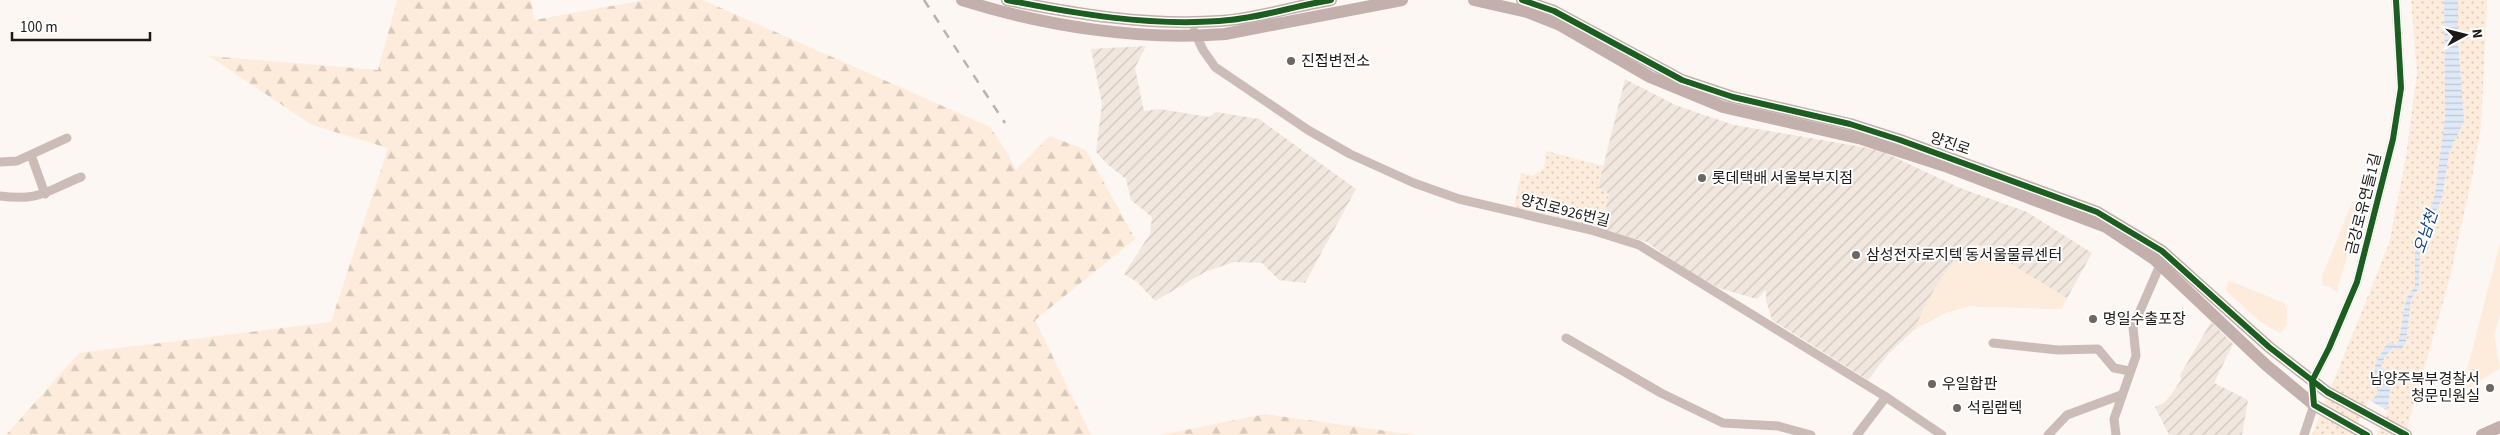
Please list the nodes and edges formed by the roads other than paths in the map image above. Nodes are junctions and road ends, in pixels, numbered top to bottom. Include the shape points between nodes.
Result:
1 (962, 0) edge
2 (1007, 0) edge
3 (1331, 0) edge
4 (1402, 0) edge
5 (1474, 0) edge
6 (1522, 0) edge
7 (2396, 0) edge
8 (1192, 21) junction
9 (1196, 37) junction
10 (67, 138) dead end
11 (31, 155) junction
12 (0, 162) edge
13 (81, 177) dead end
14 (45, 194) junction
15 (0, 196) edge
16 (2160, 265) junction
17 (1566, 338) dead end
18 (1993, 343) dead end
19 (2130, 371) junction
20 (2312, 381) junction
21 (2121, 395) junction
22 (1886, 397) junction
23 (2314, 405) junction
24 (2500, 426) edge
25 (1811, 435) edge
26 (1857, 435) edge
27 (1942, 435) edge
28 (2048, 435) edge
29 (2116, 435) edge
30 (2304, 435) edge
31 (2367, 435) edge
32 (2406, 435) edge
33 (2482, 435) edge

1 - 9 main road via 1120,34
2 - 8 main road via 1118,18
3 - 8 main road via 1244,18
4 - 9 main road
5 - 16 main road, 양진로 via 1527,12 1560,26 1650,77 1723,107 1862,139 1945,166 2106,227
6 - 20 main road, 양진로 via 1554,11 1682,80 1733,97 1850,124 2097,212 2162,251
7 - 20 street, 금강로유연들1길 via 2401,88 2393,140 2357,282
8 - 9 street, 양진로926번길
9 - 22 street, 양진로926번길 via 1215,68 1350,154 1459,199 1591,230 1639,245
10 - 11 street
11 - 12 street via 17,161
11 - 14 street
13 - 14 street
14 - 15 street via 28,198
16 - 19 street via 2133,327 2136,356
16 - 23 main road, 양진로 via 2266,365
17 - 25 street via 1661,393 1723,424 1778,426
18 - 19 street via 2058,350 2098,350 2114,368
19 - 21 street
20 - 23 street
20 - 32 main road, 양진로
21 - 28 street via 2067,415
21 - 29 street via 2114,419
22 - 26 street
22 - 27 street, 양진로926번길
23 - 30 street
23 - 31 main road, 양진로
24 - 33 main road

